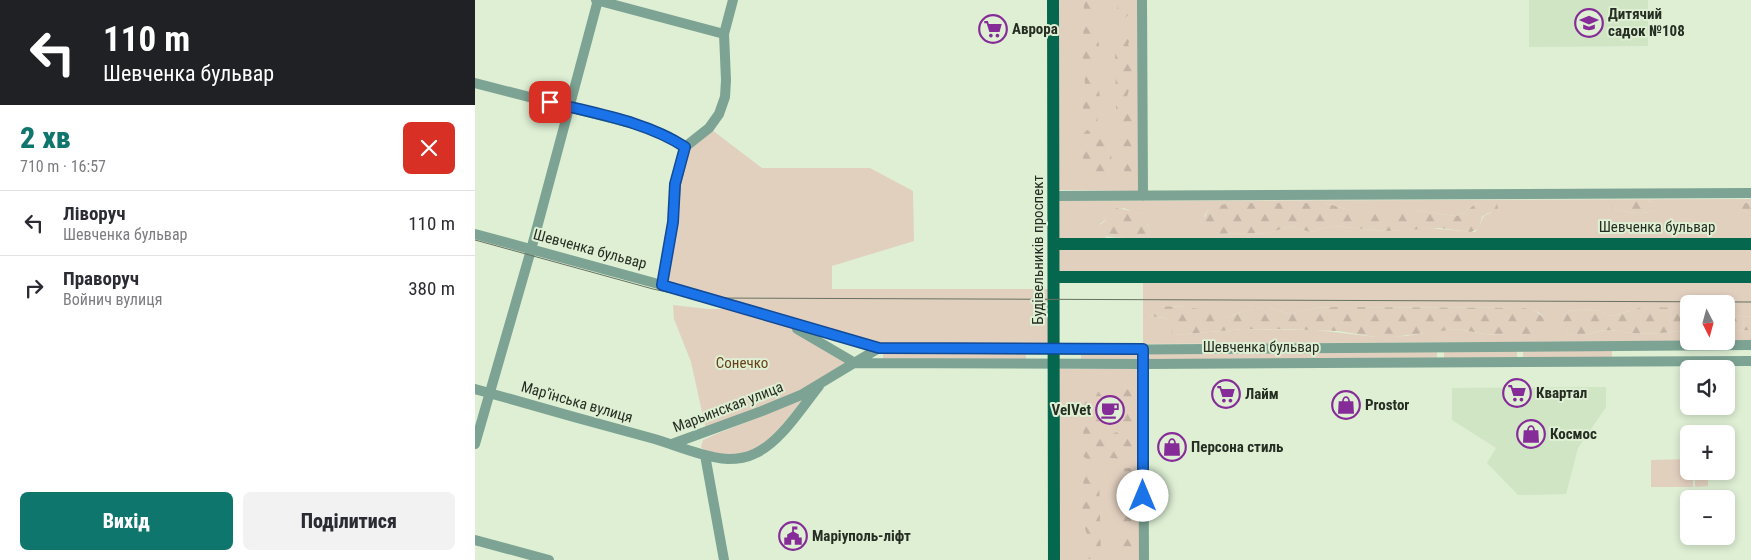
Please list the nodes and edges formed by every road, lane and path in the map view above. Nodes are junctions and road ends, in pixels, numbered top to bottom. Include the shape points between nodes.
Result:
1 (597, 0) edge
2 (733, 0) edge
3 (1053, 0) edge
4 (1142, 0) edge
5 (724, 34) junction
6 (475, 83) edge
7 (569, 107) junction
8 (685, 147) junction
9 (1751, 193) edge
10 (1054, 196) junction
11 (1143, 196) junction
12 (475, 234) edge
13 (1054, 244) junction
14 (1751, 244) edge
15 (531, 250) junction
16 (1054, 277) junction
17 (1751, 277) edge
18 (662, 285) junction
19 (783, 320) junction
20 (1751, 345) edge
21 (1615, 346) junction
22 (879, 348) junction
23 (1143, 349) junction
24 (1054, 350) junction
25 (1751, 360) edge
26 (1616, 361) junction
27 (855, 363) junction
28 (1054, 364) junction
29 (1143, 364) junction
30 (819, 386) junction
31 (475, 389) edge
32 (490, 393) junction
33 (475, 444) edge
34 (672, 444) junction
35 (705, 455) junction
36 (475, 540) edge
37 (549, 560) edge
38 (724, 560) edge
39 (1055, 560) edge
40 (1144, 560) edge

1 - 5 street
1 - 7 street
2 - 5 street
3 - 10 main road, Будівельників проспект
4 - 11 street
5 - 8 street via 725,97 709,128
6 - 7 street
7 - 8 street via 649,128
7 - 15 street
8 - 18 street via 675,184 673,222
9 - 11 street
10 - 11 street
10 - 13 main road, Будівельників проспект
12 - 15 street, Шевченка бульвар
13 - 14 main road, Шевченка бульвар
13 - 16 main road, Будівельників проспект
15 - 18 street, Шевченка бульвар
15 - 32 street
16 - 17 main road
16 - 24 main road, Будівельників проспект
18 - 19 street, Шевченка бульвар
19 - 22 street, Шевченка бульвар
19 - 27 street, Шевченка бульвар
20 - 21 street, Шевченка бульвар
21 - 23 street, Шевченка бульвар
21 - 26 street
22 - 24 street, Шевченка бульвар
22 - 27 street, Марьинская улица
23 - 24 street, Шевченка бульвар
23 - 29 street
24 - 28 main road, Будівельників проспект
25 - 26 street, Шевченка бульвар
26 - 29 street, Шевченка бульвар
27 - 28 street, Шевченка бульвар
27 - 30 street, Марьинская улица
28 - 29 street, Шевченка бульвар
28 - 39 main road, Будівельників проспект
29 - 40 street
30 - 34 street, Марьинская улица
30 - 35 street, Марьинская улица via 765,448 743,458
31 - 32 street, Мар'їнська вулиця
32 - 33 street
32 - 34 street, Мар'їнська вулиця
34 - 35 street, Марьинская улица
35 - 38 street
36 - 37 street

